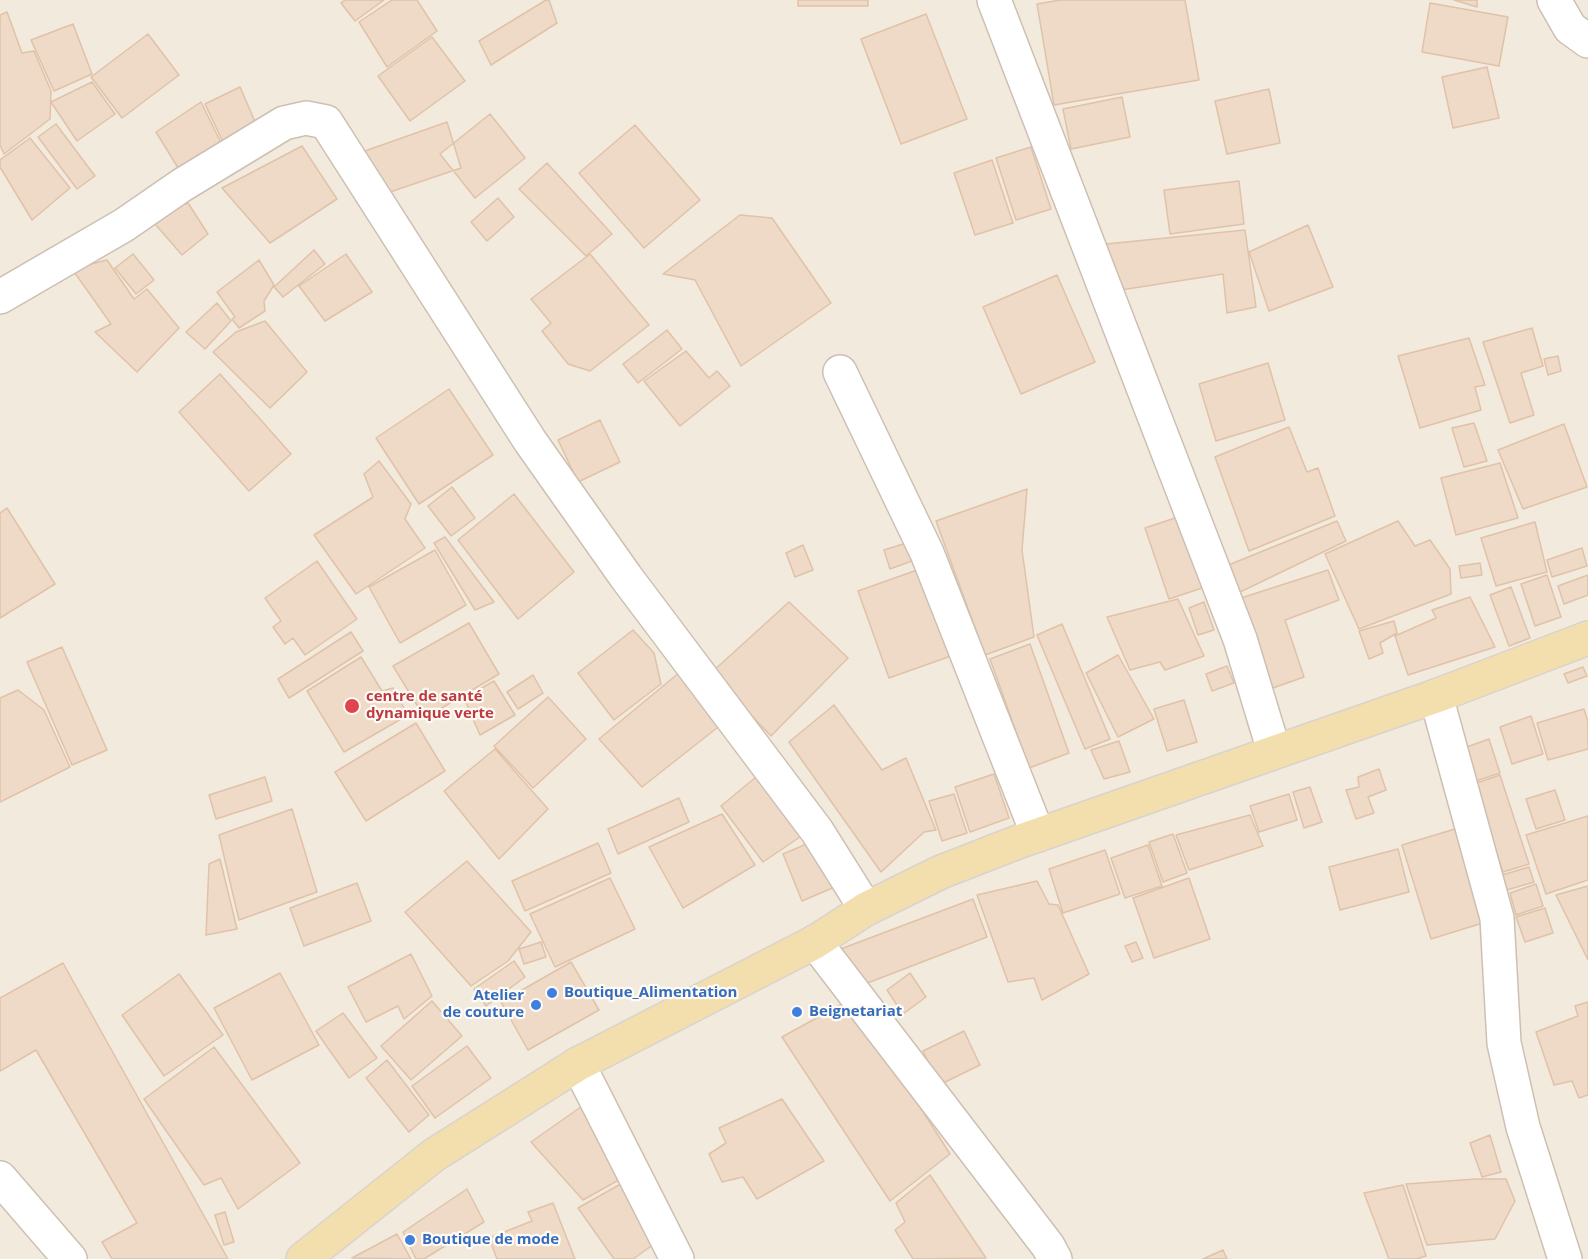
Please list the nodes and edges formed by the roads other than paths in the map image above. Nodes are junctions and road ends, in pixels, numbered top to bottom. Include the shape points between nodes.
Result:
1 (994, 0) edge
2 (1554, 0) edge
3 (1588, 41) edge
4 (0, 297) edge
5 (840, 372) dead end
6 (1588, 638) edge
7 (1436, 696) junction
8 (1274, 752) junction
9 (1038, 835) junction
10 (866, 909) junction
11 (815, 942) junction
12 (578, 1064) junction
13 (0, 1178) edge
14 (70, 1259) edge
15 (303, 1259) edge
16 (677, 1259) edge
17 (1055, 1259) edge
18 (1565, 1259) edge

1 - 8 street via 1240,639
2 - 3 street via 1570,28
4 - 10 street via 124,225 284,123 306,118 326,122 530,441 626,577 817,831
5 - 9 street via 927,554
6 - 7 main road
7 - 8 main road
7 - 18 street via 1497,918 1504,1043 1521,1116
8 - 9 main road
9 - 10 main road via 940,873
10 - 11 main road
11 - 12 main road
11 - 17 street
12 - 15 main road via 434,1155
12 - 16 street
13 - 14 street

